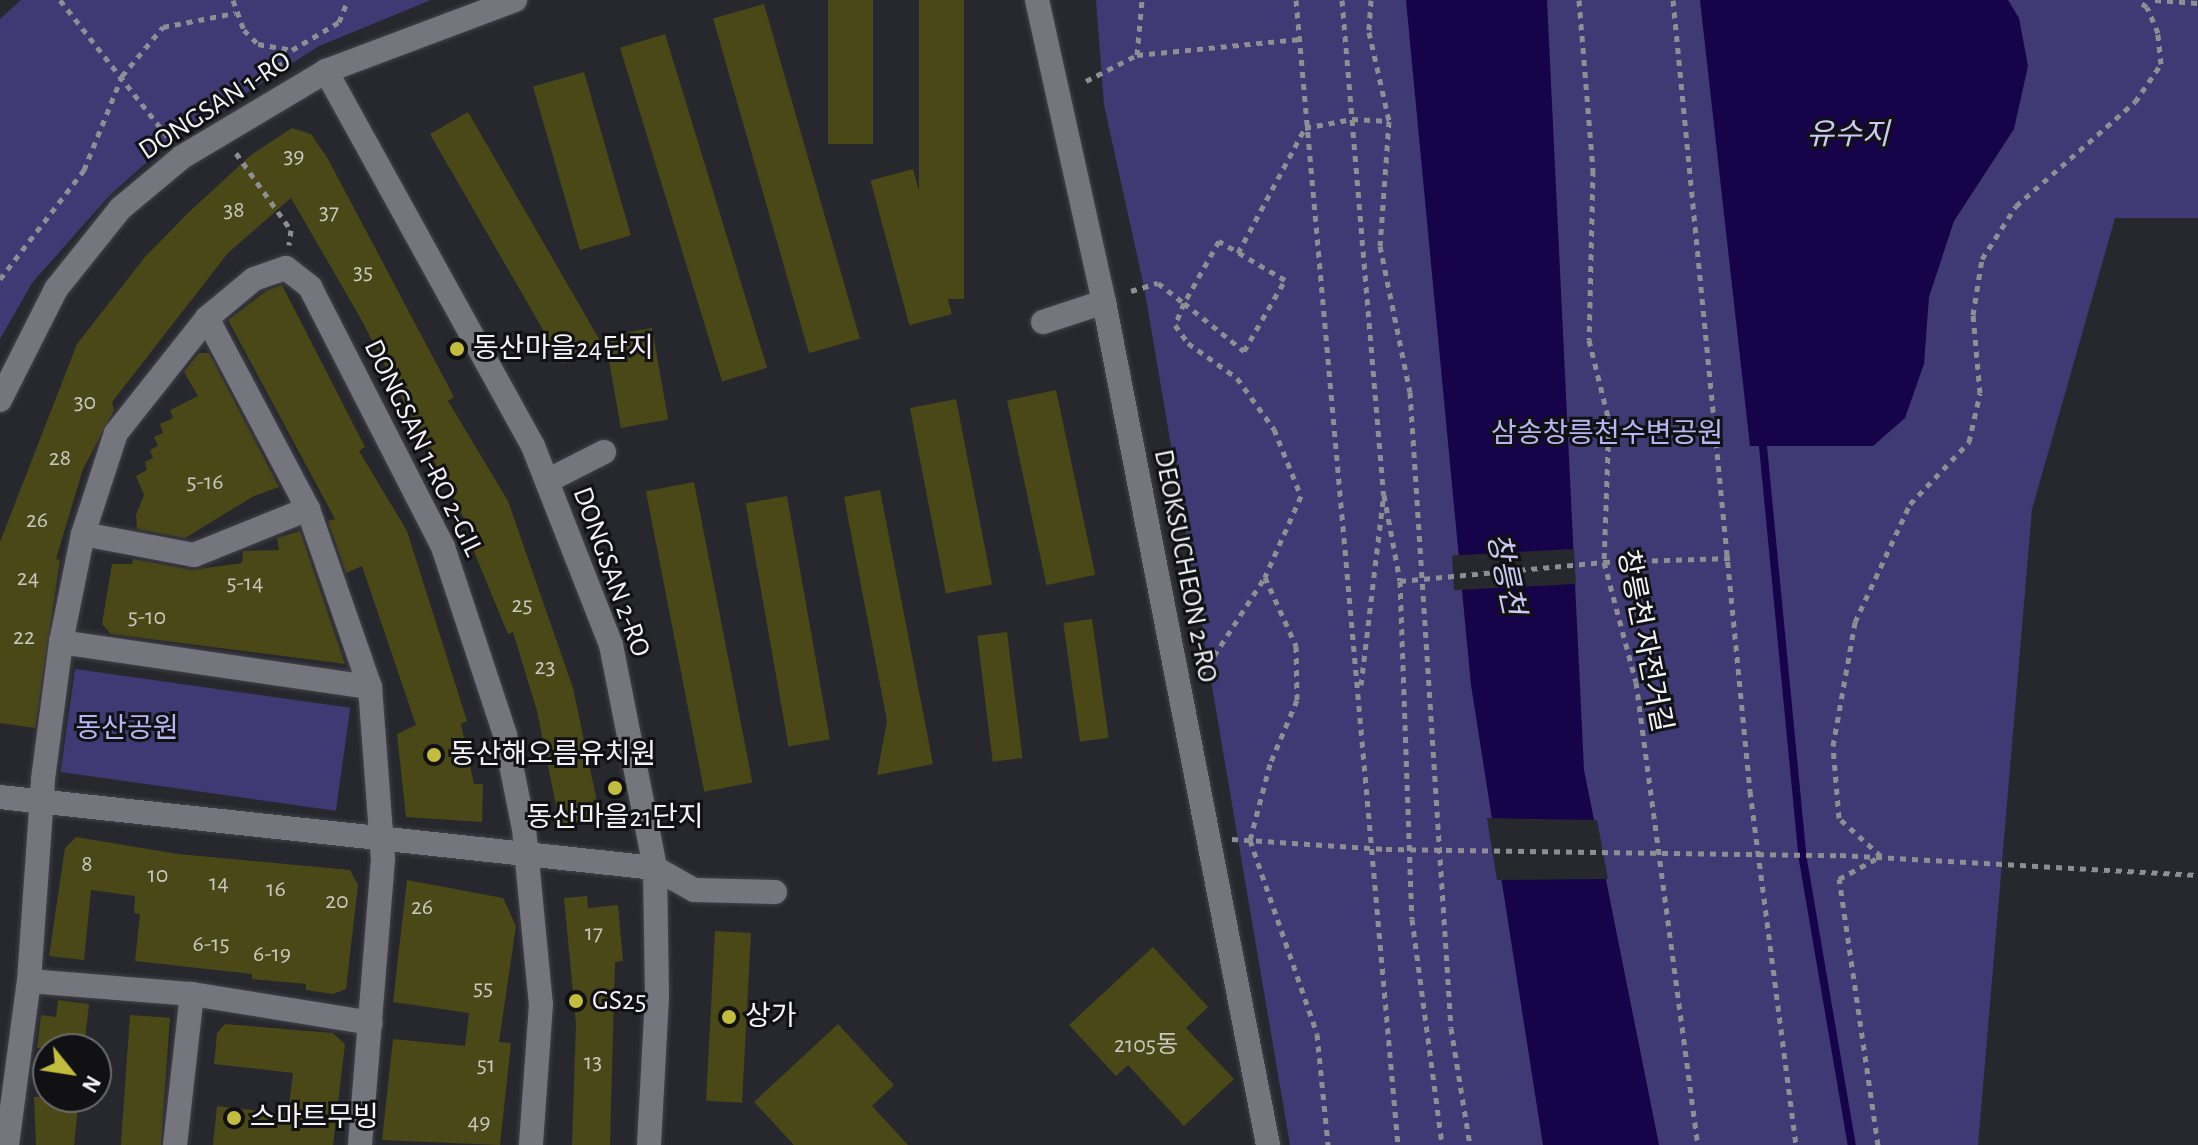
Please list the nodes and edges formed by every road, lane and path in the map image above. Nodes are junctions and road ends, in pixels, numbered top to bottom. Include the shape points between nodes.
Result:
1 (60, 0) edge
2 (233, 0) edge
3 (348, 0) edge
4 (515, 0) edge
5 (1037, 0) edge
6 (1142, 0) edge
7 (1296, 0) edge
8 (1342, 0) edge
9 (1371, 0) edge
10 (1579, 0) edge
11 (1673, 0) edge
12 (2137, 0) edge
13 (2155, 0) edge
14 (2198, 3) edge
15 (235, 13) junction
16 (339, 22) junction
17 (350, 32) dead end
18 (1300, 39) junction
19 (275, 50) junction
20 (1137, 55) junction
21 (326, 71) junction
22 (122, 76) junction
23 (285, 76) dead end
24 (1086, 81) dead end
25 (1352, 119) junction
26 (1389, 121) junction
27 (1305, 128) junction
28 (174, 146) dead end
29 (234, 149) dead end
30 (1238, 253) junction
31 (286, 268) junction
32 (0, 279) edge
33 (1131, 291) dead end
34 (1104, 302) junction
35 (1184, 303) junction
36 (207, 318) junction
37 (1043, 322) dead end
38 (0, 400) edge
39 (604, 452) dead end
40 (547, 481) junction
41 (1384, 495) junction
42 (308, 509) junction
43 (83, 534) junction
44 (1730, 558) junction
45 (1604, 562) junction
46 (1265, 576) junction
47 (1421, 576) junction
48 (1400, 581) junction
49 (61, 642) junction
50 (1198, 680) dead end
51 (370, 687) junction
52 (1359, 696) junction
53 (0, 797) edge
54 (41, 801) junction
55 (1226, 839) dead end
56 (1250, 840) junction
57 (384, 842) junction
58 (1370, 846) junction
59 (524, 855) junction
60 (1881, 856) junction
61 (655, 868) junction
62 (2198, 875) edge
63 (775, 892) dead end
64 (29, 981) junction
65 (192, 994) junction
66 (371, 1023) junction
67 (7, 1145) edge
68 (175, 1145) edge
69 (360, 1145) edge
70 (531, 1145) edge
71 (649, 1145) edge
72 (1268, 1145) edge
73 (1328, 1145) edge
74 (1398, 1145) edge
75 (1442, 1145) edge
76 (1470, 1145) edge
77 (1698, 1145) edge
78 (1796, 1145) edge
79 (1878, 1145) edge

1 - 22 path
2 - 15 path
3 - 16 path
4 - 21 street, DONGSAN 1-RO
5 - 34 street, DEOKSUCHEON 2-RO
6 - 20 path
7 - 18 path
8 - 25 path
9 - 26 path via 1369,32
10 - 45 path, 창릉천 자전거길 via 1593,170 1589,340 1609,421
11 - 44 path
12 - 60 path via 2147,7 2158,33 2161,64 2135,102 2016,206 1982,259 1973,315 1980,393 1969,442 1910,504 1855,622 1833,746 1839,818
13 - 14 path
15 - 19 path via 258,44
15 - 22 path via 163,27
16 - 17 path
16 - 19 path via 311,43
18 - 20 path
18 - 27 path
19 - 23 path
20 - 24 path
21 - 38 street, DONGSAN 1-RO via 182,157 121,208 56,289
21 - 40 street, DONGSAN 2-RO via 533,446
22 - 28 path
22 - 32 path via 84,170
25 - 26 path
25 - 27 path
25 - 41 path
26 - 47 path via 1380,246 1410,392
27 - 30 path
27 - 52 path
29 - 31 path via 291,230
30 - 35 path via 1219,241
30 - 35 path via 1285,280 1244,351
31 - 36 street via 254,279
31 - 59 street, DONGSAN 1-RO 2-GIL via 310,287 443,547 505,735
33 - 35 path via 1158,283
34 - 37 street
34 - 72 street, DEOKSUCHEON 2-RO
35 - 46 path via 1175,325 1188,343 1237,378 1274,429 1301,496
36 - 42 street
36 - 43 street via 116,433
39 - 40 street
40 - 61 street, DONGSAN 2-RO via 611,645
41 - 48 path
41 - 52 path
42 - 43 street via 194,555
42 - 51 street
43 - 49 street
44 - 45 path
44 - 78 path via 1762,899
45 - 47 path via 1444,580
45 - 77 path, 창릉천 자전거길 via 1636,682
46 - 50 path
46 - 56 path via 1296,646 1297,700 1270,764
47 - 48 path
47 - 76 path via 1451,1028
48 - 75 path via 1412,919
49 - 51 street
49 - 54 street
51 - 57 street
52 - 58 path
53 - 54 street
54 - 57 street
54 - 64 street
55 - 56 path
56 - 58 path
56 - 73 path via 1317,1034
57 - 59 street
57 - 66 street
58 - 60 path, bridge
58 - 74 path
59 - 61 street
59 - 70 street, DONGSAN 1-RO 2-GIL via 541,1004
60 - 62 path
60 - 79 path via 1839,879
61 - 63 street via 694,890
61 - 71 street, DONGSAN 2-RO via 657,997
64 - 65 street
64 - 67 street
65 - 66 street
65 - 68 street
66 - 69 street

